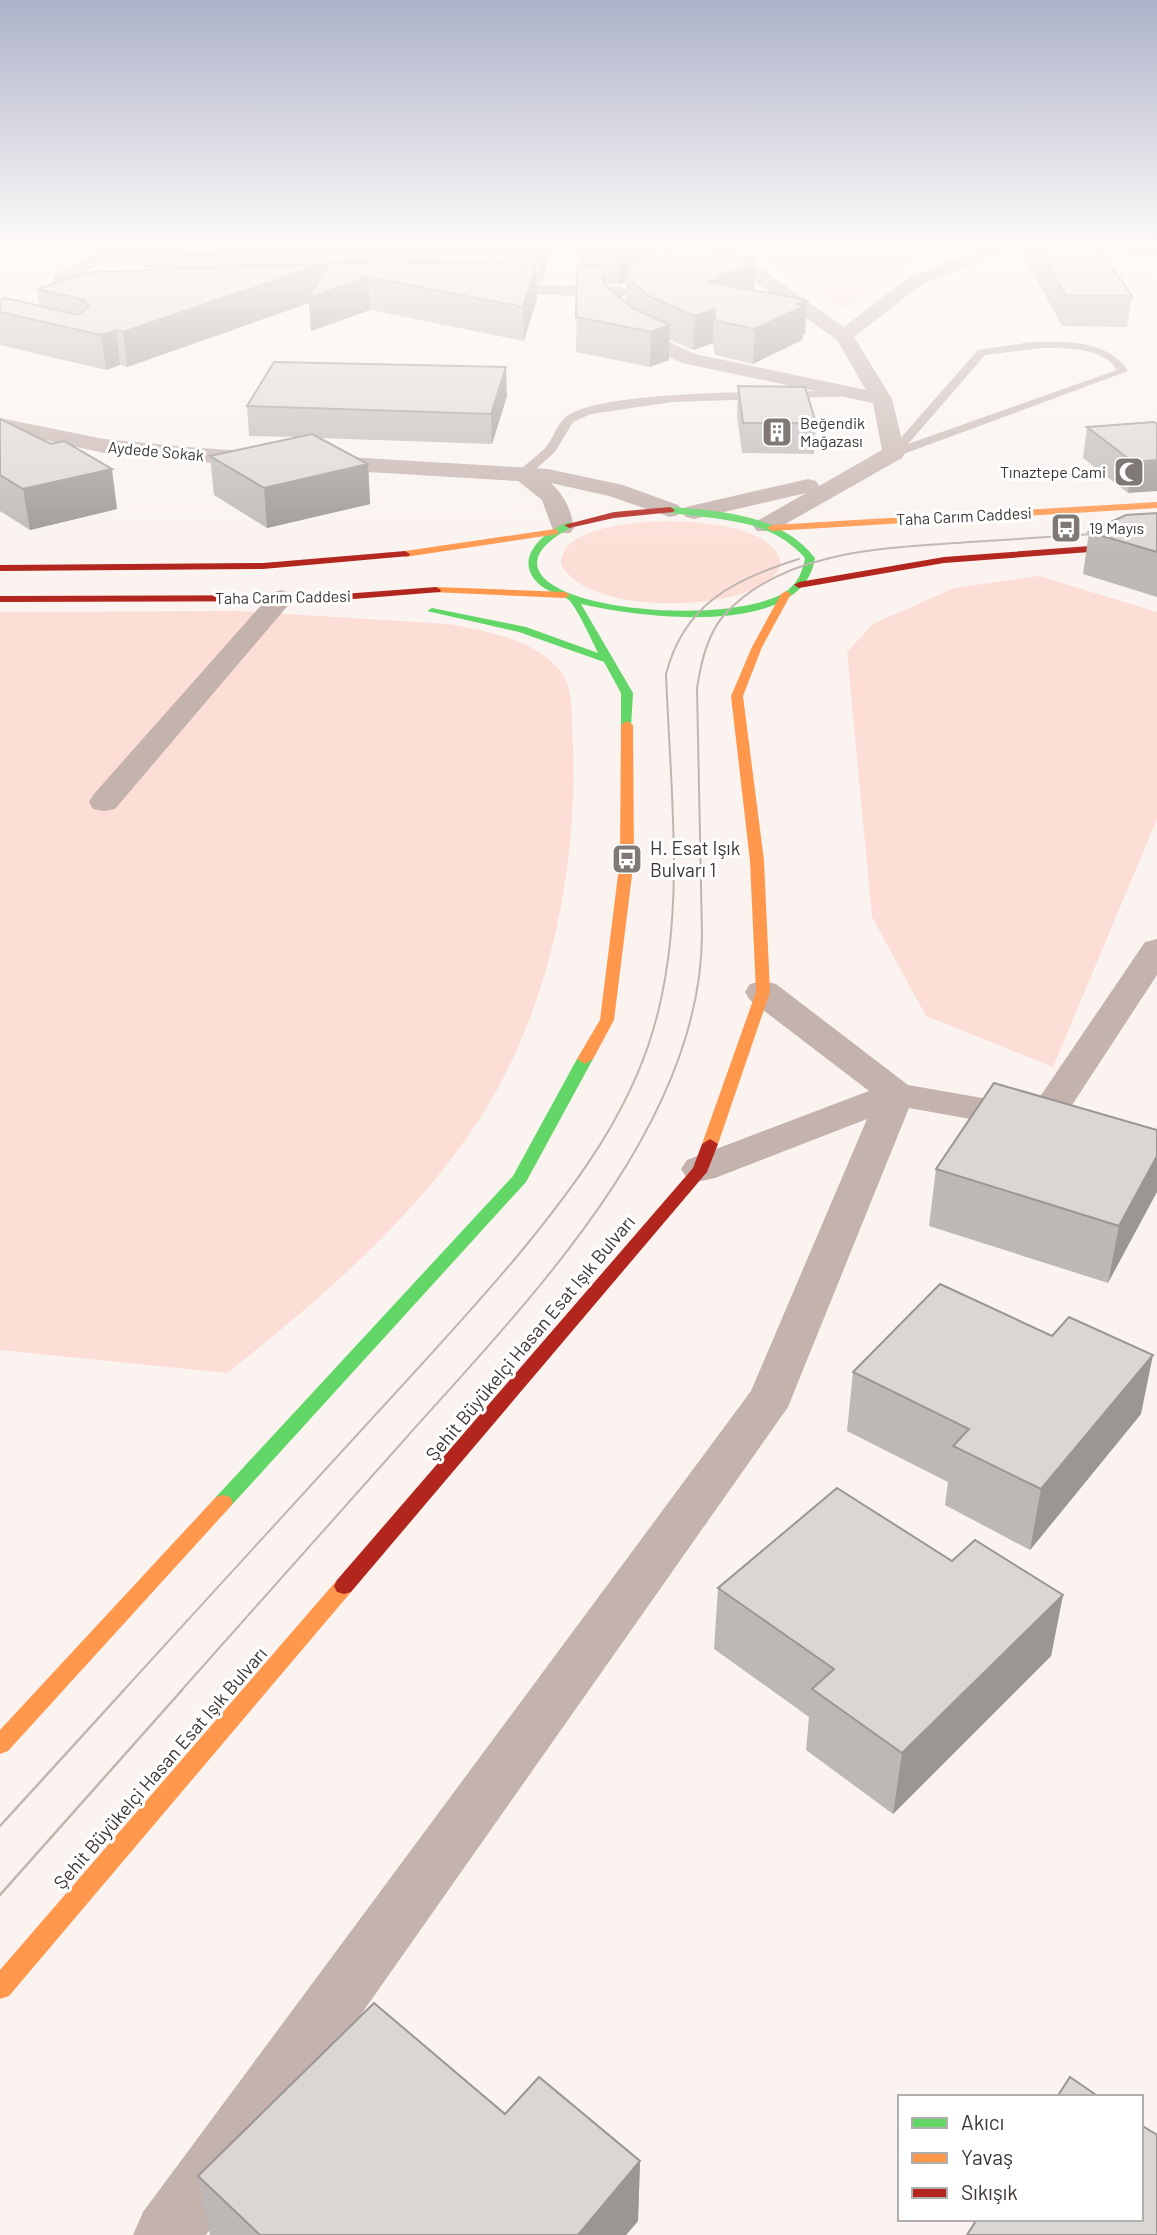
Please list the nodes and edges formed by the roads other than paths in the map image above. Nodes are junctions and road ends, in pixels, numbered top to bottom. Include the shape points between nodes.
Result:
1 (670, 350) edge
2 (853, 350) edge
3 (994, 350) edge
4 (1088, 350) edge
5 (854, 394) junction
6 (882, 399) junction
7 (0, 424) edge
8 (894, 453) junction
9 (523, 474) junction
10 (1157, 505) edge
11 (670, 510) junction
12 (694, 512) junction
13 (768, 527) junction
14 (559, 530) junction
15 (1157, 544) edge
16 (0, 568) edge
17 (792, 590) junction
18 (569, 597) junction
19 (281, 598) junction
20 (329, 598) junction
21 (0, 599) edge
22 (608, 660) junction
23 (104, 802) dead end
24 (1157, 949) edge
25 (763, 992) junction
26 (896, 1094) junction
27 (1043, 1120) junction
28 (1081, 1127) edge
29 (701, 1169) junction
30 (0, 1745) edge
31 (0, 1988) edge
32 (166, 2235) edge

1 - 5 street via 689,359
2 - 6 street
3 - 8 lane via 982,352
4 - 8 lane via 1106,355 1122,371
5 - 6 street
5 - 9 lane via 673,399 587,411 569,420 551,449
6 - 8 street
7 - 9 street, Aydede Sokak via 104,446
8 - 12 street via 796,489
8 - 13 street
9 - 11 street, Aydede Sokak via 594,484
9 - 14 street via 556,502
10 - 13 main road, Taha Carım Caddesi
11 - 12 main road, Taha Carım Caddesi
11 - 14 main road, Taha Carım Caddesi via 610,515
12 - 13 main road, Taha Carım Caddesi
13 - 17 main road, Şehit Büyükelçi Hasan Esat Işık Bulvarı via 792,539 808,557 807,576
14 - 16 main road, Taha Carım Caddesi via 421,552 263,566
14 - 18 main road via 538,545 531,564 543,583
15 - 17 main road via 944,560
17 - 18 main road via 728,611 677,615 618,611
17 - 25 main road, Şehit Büyükelçi Hasan Esat Işık Bulvarı via 757,647 737,696 757,860
18 - 20 main road, Taha Carım Caddesi via 422,589
18 - 22 main road
19 - 20 main road, Taha Carım Caddesi
19 - 21 main road, Taha Carım Caddesi
19 - 23 street
20 - 22 main road via 483,618 543,634
22 - 30 main road via 627,693 627,859 607,1020 520,1178
24 - 27 street
25 - 26 street
25 - 29 main road, Şehit Büyükelçi Hasan Esat Işık Bulvarı
26 - 27 street
26 - 29 street
26 - 32 street via 772,1396
27 - 28 street
29 - 31 main road, Şehit Büyükelçi Hasan Esat Işık Bulvarı

